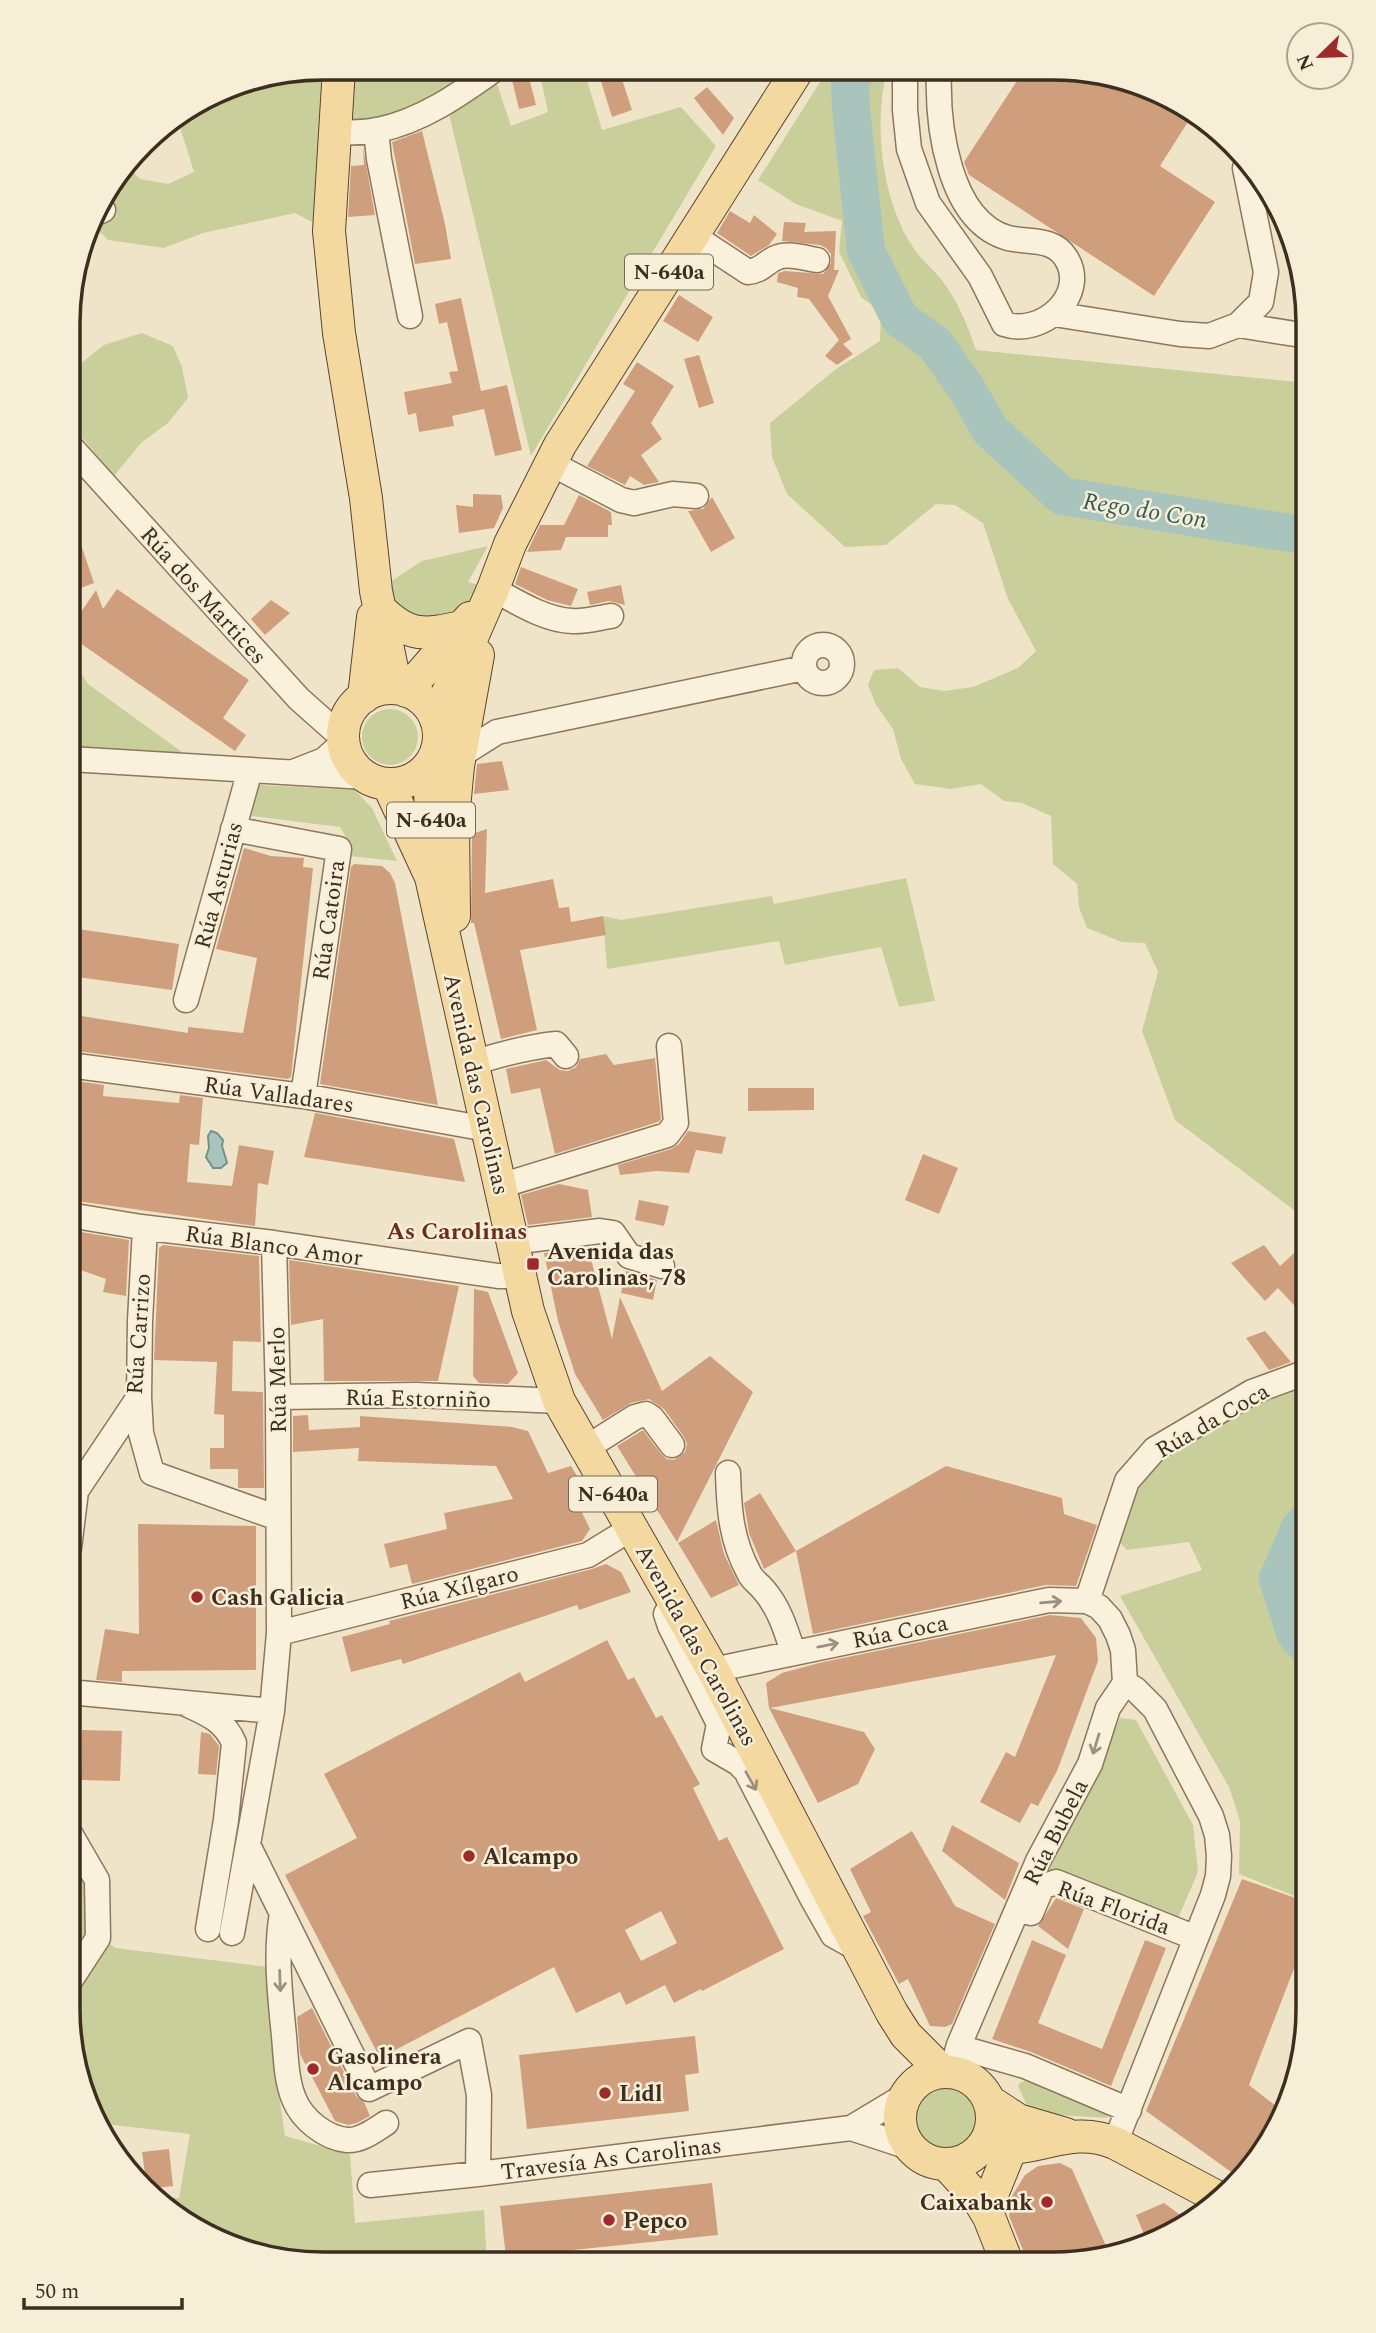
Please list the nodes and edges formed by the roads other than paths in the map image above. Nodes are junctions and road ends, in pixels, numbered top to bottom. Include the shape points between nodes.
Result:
1 (338, 80) edge
2 (478, 80) edge
3 (789, 80) edge
4 (905, 80) edge
5 (938, 80) edge
6 (376, 130) junction
7 (334, 133) junction
8 (1247, 179) edge
9 (692, 235) junction
10 (817, 260) dead end
11 (1054, 314) junction
12 (410, 316) dead end
13 (1238, 325) junction
14 (1296, 334) edge
15 (80, 457) edge
16 (550, 463) junction
17 (696, 496) dead end
18 (491, 593) junction
19 (378, 600) junction
20 (611, 615) dead end
21 (463, 627) junction
22 (804, 668) dead end
23 (401, 689) junction
24 (364, 697) junction
25 (468, 706) junction
26 (436, 720) junction
27 (497, 732) junction
28 (343, 740) junction
29 (80, 760) edge
30 (445, 760) junction
31 (250, 770) junction
32 (292, 773) junction
33 (376, 780) junction
34 (233, 829) junction
35 (431, 877) junction
36 (449, 959) junction
37 (186, 1000) dead end
38 (669, 1046) dead end
39 (566, 1056) dead end
40 (473, 1063) junction
41 (80, 1066) edge
42 (303, 1096) junction
43 (487, 1129) junction
44 (500, 1186) junction
45 (80, 1217) edge
46 (145, 1228) junction
47 (512, 1242) junction
48 (274, 1243) junction
49 (662, 1266) dead end
50 (520, 1276) junction
51 (1295, 1376) edge
52 (139, 1397) junction
53 (278, 1397) junction
54 (559, 1401) junction
55 (672, 1445) dead end
56 (586, 1448) junction
57 (728, 1474) dead end
58 (80, 1485) edge
59 (278, 1518) junction
60 (632, 1528) junction
61 (673, 1599) junction
62 (1087, 1601) junction
63 (279, 1633) junction
64 (793, 1652) junction
65 (713, 1670) junction
66 (1125, 1683) junction
67 (80, 1693) edge
68 (184, 1703) junction
69 (272, 1711) junction
70 (248, 1845) junction
71 (80, 1851) edge
72 (282, 1913) junction
73 (1196, 1938) junction
74 (858, 1949) junction
75 (80, 1966) edge
76 (906, 2035) junction
77 (957, 2067) junction
78 (909, 2091) junction
79 (989, 2101) junction
80 (1129, 2110) junction
81 (386, 2123) dead end
82 (851, 2128) junction
83 (1070, 2136) junction
84 (1115, 2143) junction
85 (909, 2147) junction
86 (991, 2149) junction
87 (946, 2164) junction
88 (478, 2174) junction
89 (370, 2185) dead end
90 (1210, 2193) edge
91 (990, 2207) junction
92 (1004, 2252) edge

1 - 7 main road
2 - 6 street via 427,113
3 - 9 main road, N-640a
4 - 11 street via 909,149 928,203 980,276 1004,324 1035,326
5 - 11 street via 949,165 979,222 1008,238 1042,241 1065,255 1074,274 1070,291
6 - 7 street
6 - 12 street
7 - 19 main road via 329,231 342,358
8 - 13 street via 1266,272 1261,302
9 - 10 street via 748,272 758,271 777,257
9 - 16 main road, N-640a
11 - 13 street via 1209,336
13 - 14 street
15 - 28 street, Rúa dos Martices via 299,699
16 - 17 street via 634,503 673,494
16 - 18 main road, N-640a
18 - 20 street via 560,620
18 - 21 main road, N-640a
18 - 25 main road, N-640a
18 - 26 main road, N-640a
19 - 21 main road via 395,624 428,635
19 - 23 main road
19 - 24 main road
21 - 23 main road, N-640a
22 - 27 street
23 - 24 main road via 379,690
23 - 26 main road via 424,702
24 - 28 main road via 348,714
25 - 27 street via 485,727
25 - 30 main road, N-640a
26 - 30 main road, N-640a via 437,750
27 - 30 street
28 - 32 street via 324,760
28 - 33 main road, N-640a via 355,767
29 - 31 street
30 - 33 main road, N-640a via 404,783
30 - 35 main road, N-640a
30 - 36 main road, N-640a via 453,820 454,914
31 - 32 street
31 - 34 street, Rúa Asturias
32 - 33 street
33 - 35 main road, N-640a
34 - 37 street, Rúa Asturias
34 - 42 street, Rúa Catoira via 339,849
35 - 36 main road, N-640a
36 - 40 main road, Avenida das Carolinas / N-640a
38 - 44 street via 676,1122 667,1135
39 - 40 street via 556,1044 513,1050
40 - 43 main road, Avenida das Carolinas / N-640a
41 - 42 street, Rúa Valladares
42 - 43 street, Rúa Valladares
43 - 44 main road, Avenida das Carolinas / N-640a
44 - 47 main road, Avenida das Carolinas / N-640a
45 - 46 street, Rúa Blanco Amor
46 - 48 street, Rúa Blanco Amor
46 - 52 street, Rúa Carrizo
47 - 49 street via 600,1231 612,1233 629,1256
47 - 50 main road, Avenida das Carolinas / N-640a
48 - 50 street, Rúa Blanco Amor
48 - 53 street, Rúa Merlo
50 - 54 main road, Avenida das Carolinas / N-640a
51 - 62 street, Rúa da Coca via 1252,1392 1155,1449 1127,1481
52 - 58 street, Rúa Carrizo
52 - 59 street via 141,1433 152,1473
53 - 54 street, Rúa Estorniño via 416,1395
53 - 59 street, Rúa Merlo
54 - 56 main road, Avenida das Carolinas / N-640a
55 - 56 street via 646,1414
56 - 60 main road, Avenida das Carolinas / N-640a
57 - 64 street via 734,1542 750,1577 777,1609
59 - 63 street
60 - 61 main road, Avenida das Carolinas / N-640a
60 - 63 street, Rúa Xílgaro via 588,1555
61 - 65 main road, Avenida das Carolinas / N-640a
61 -> 74 street via 666,1614 670,1626 719,1724 706,1753 738,1763 746,1771 833,1935
64 -> 62 street, Rúa Coca via 1049,1601
62 - 66 street via 1110,1619 1118,1635
63 - 69 street
64 - 65 street, Rúa Coca
65 - 74 main road, Avenida das Carolinas / N-640a
66 - 73 street, Rúa Florida via 1146,1699 1164,1723 1217,1835 1218,1876
66 -> 77 street, Rúa Bubela via 1108,1709 1086,1773 1038,1861 964,2034
67 - 68 street
68 - 69 street
68 - 70 street via 218,1719 234,1743 220,1931
69 - 70 street
70 - 72 street
71 - 75 street via 97,1880 99,1938
72 -> 81 street via 280,1999 293,2098 302,2114 330,2135 348,2140
72 - 88 street via 369,2089 469,2041 479,2095
73 - 77 street, Rúa Florida via 1049,1883 1042,1887
73 - 80 street, Rúa Florida
74 - 76 main road, Avenida das Carolinas / N-640a
76 - 77 main road, N-640a
76 - 78 main road, N-640a
77 - 78 main road via 920,2078
77 - 79 main road, N-640a
77 - 80 street via 1025,2066
78 - 82 street
78 - 85 main road, N-640a via 900,2120
79 - 83 main road via 1018,2120
79 - 86 main road
80 - 84 street, Rúa Florida
82 - 85 street
82 - 88 street, Travesía As Carolinas
83 - 84 main road
83 - 86 main road
84 - 90 main road
85 - 87 main road via 933,2162
86 - 87 main road
86 - 91 main road
87 - 91 main road
88 - 89 street, Travesía As Carolinas
91 - 92 main road

